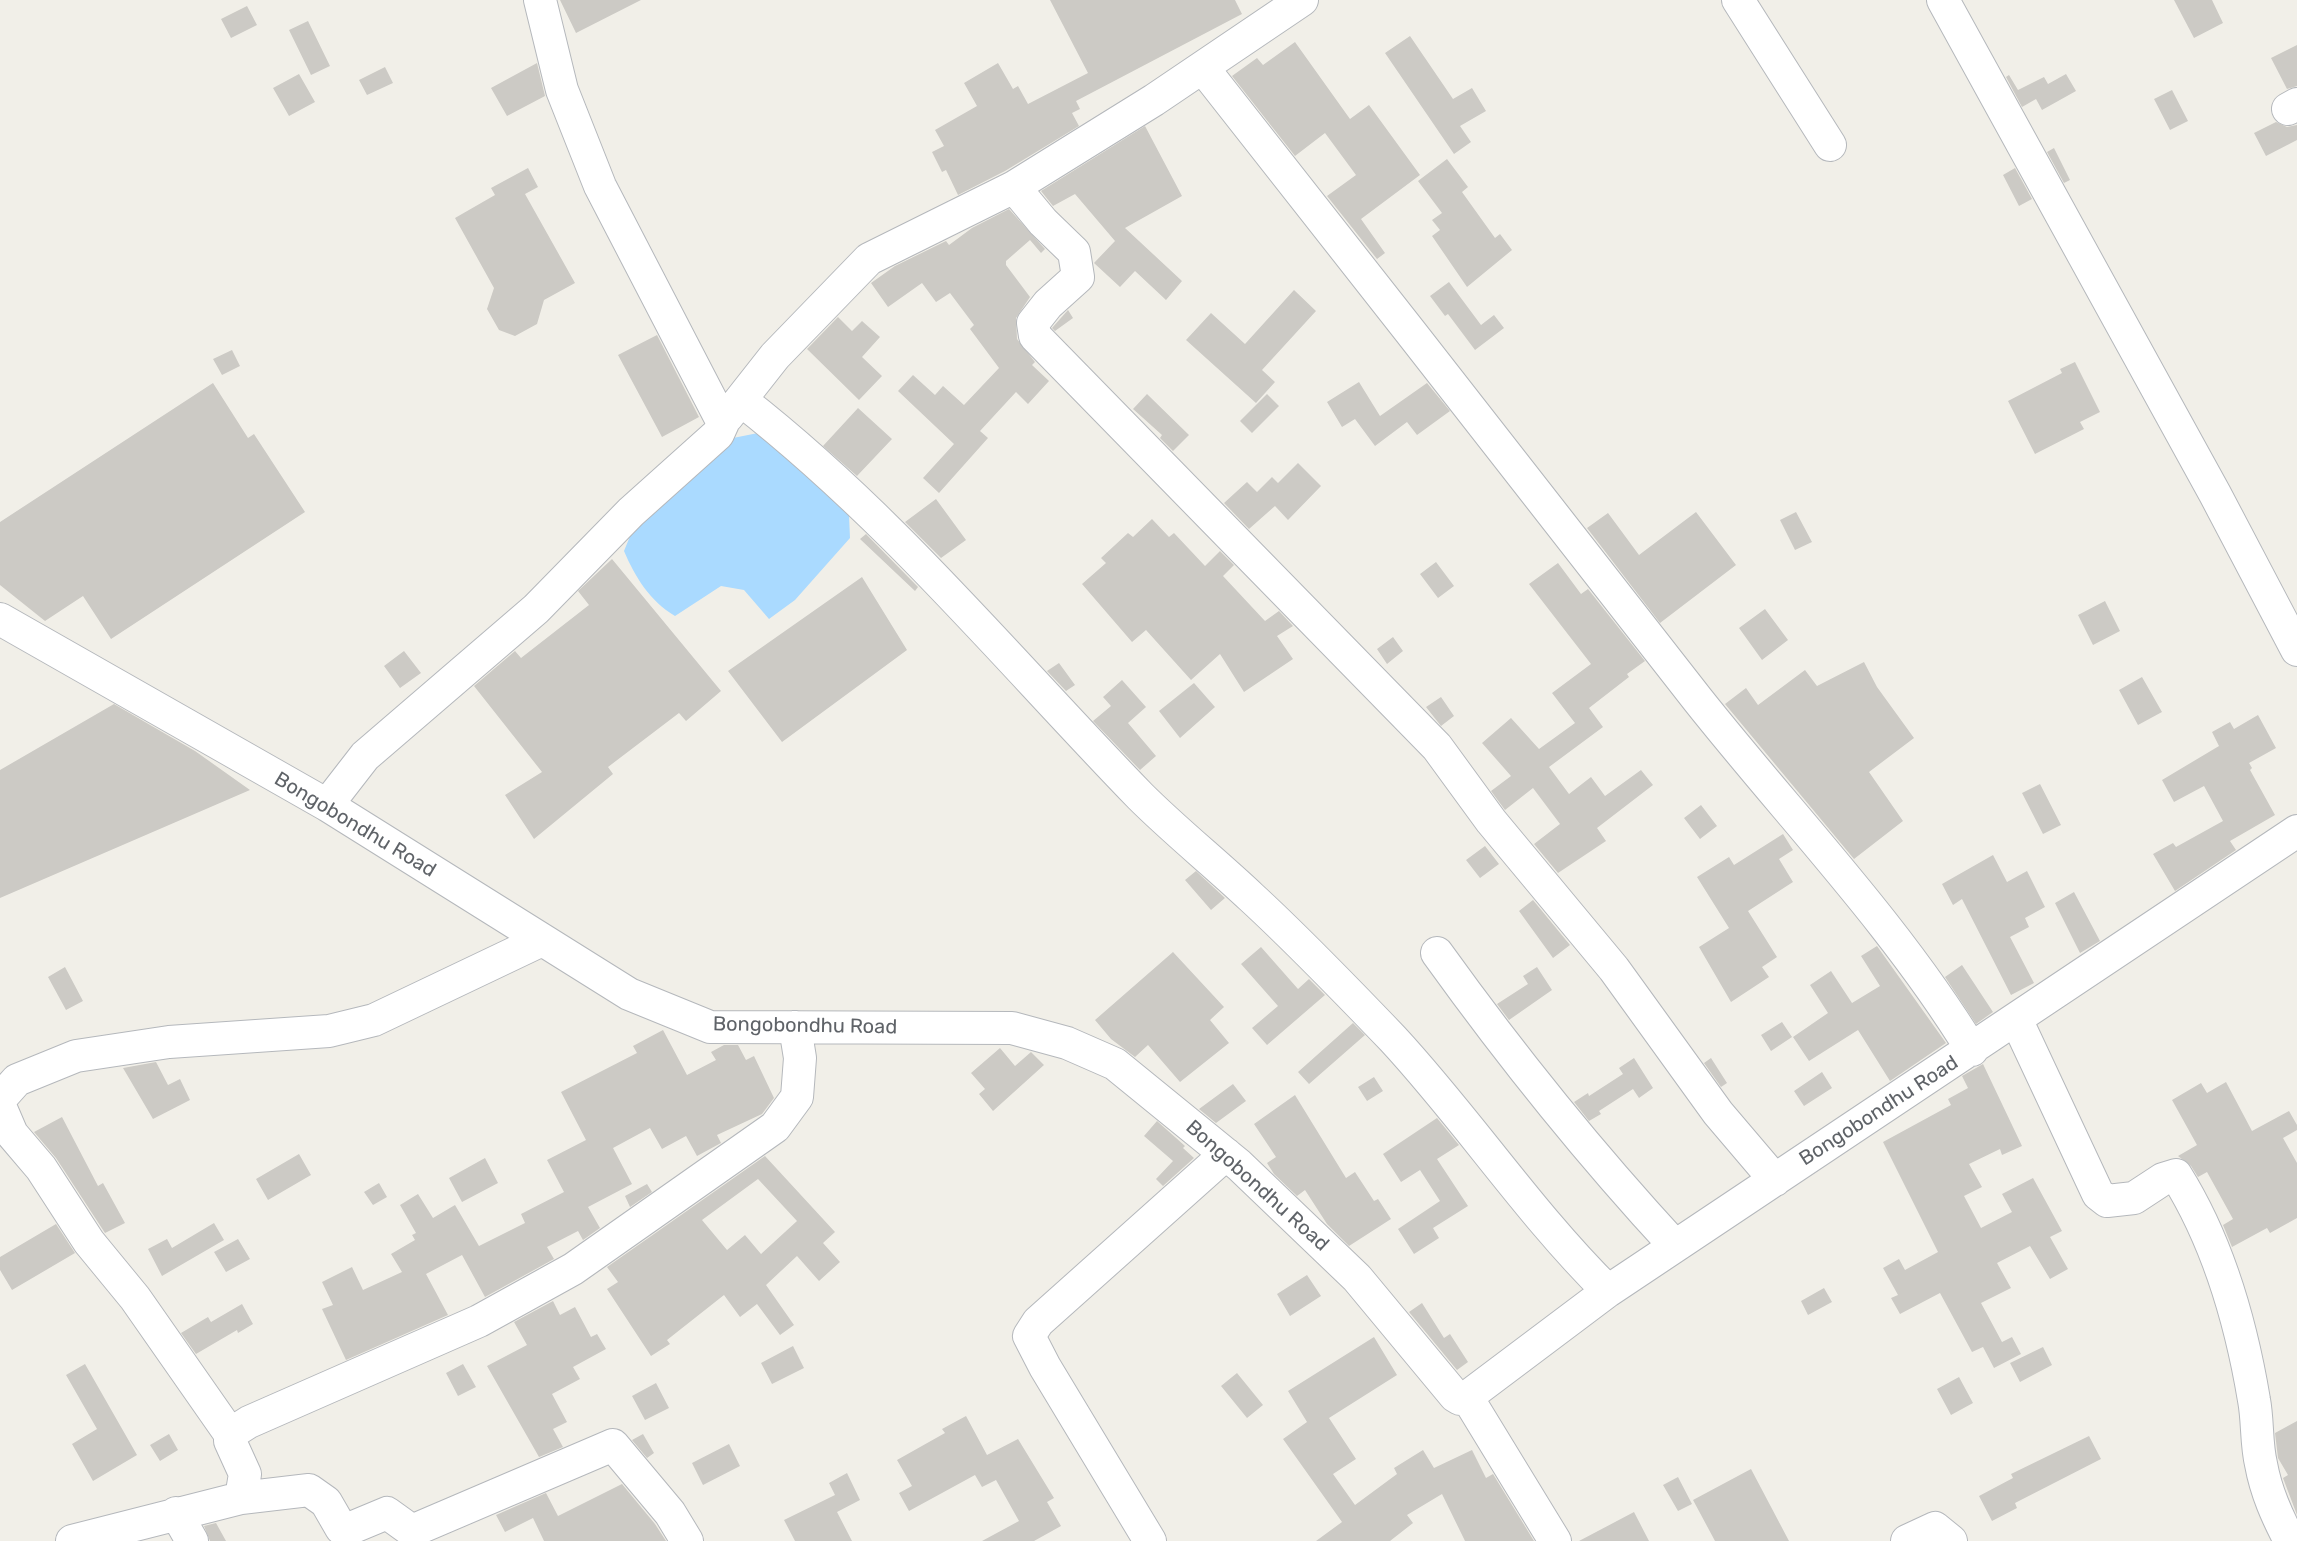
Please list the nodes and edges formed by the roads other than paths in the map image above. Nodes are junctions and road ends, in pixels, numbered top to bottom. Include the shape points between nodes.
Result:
1 (540, 0) edge
2 (1302, 0) edge
3 (1738, 0) edge
4 (1942, 0) edge
5 (1203, 68) junction
6 (1830, 145) dead end
7 (1014, 187) junction
8 (732, 411) junction
9 (0, 619) edge
10 (2297, 650) edge
11 (327, 806) junction
12 (2297, 831) edge
13 (542, 940) junction
14 (1437, 953) dead end
15 (2016, 1019) junction
16 (795, 1027) junction
17 (1972, 1050) junction
18 (0, 1100) edge
19 (0, 1106) edge
20 (1226, 1154) junction
21 (1774, 1180) junction
22 (1675, 1246) junction
23 (1608, 1291) junction
24 (1467, 1397) junction
25 (230, 1434) junction
26 (241, 1498) junction
27 (176, 1513) junction
28 (72, 1541) edge
29 (192, 1541) edge
30 (687, 1541) edge
31 (1150, 1541) edge
32 (1555, 1541) edge
33 (1907, 1541) edge
34 (1951, 1541) edge
35 (2290, 1541) edge

1 - 8 street via 562,90 600,186
2 - 5 street
3 - 6 street
4 - 10 street
5 - 7 street
5 - 17 street via 1700,702 1892,934 1929,982
7 - 8 street via 869,259 775,356
7 - 21 street via 1074,252 1078,277 1033,322 1035,336 1437,747 1491,821 1614,969 1718,1113
8 - 11 street via 718,434 631,512 536,609 365,756
8 - 23 street via 797,444 952,593 1144,799 1254,900 1394,1041 1574,1258
9 - 11 street, Bongobondhu Road
11 - 13 street, Bongobondhu Road
12 - 15 street, Bongobondhu Road
13 - 16 street, Bongobondhu Road via 629,994 710,1027
13 - 18 street via 374,1020 329,1031 169,1042 76,1056 17,1080
14 - 22 street via 1499,1040 1598,1162
15 - 17 street, Bongobondhu Road
15 - 35 street via 2098,1194 2107,1201 2134,1198 2176,1175 2187,1193 2225,1277 2254,1400 2260,1462 2271,1504
16 - 20 street, Bongobondhu Road via 1012,1028 1067,1043 1115,1064
16 - 25 street via 800,1058 798,1097 775,1127 694,1186 573,1269 479,1321 249,1422
17 - 21 street, Bongobondhu Road
19 - 25 street via 12,1134 41,1168 88,1242 135,1298
20 - 24 street, Bongobondhu Road via 1357,1278 1455,1396
20 - 31 street via 1038,1322 1029,1336
21 - 22 street, Bongobondhu Road
22 - 23 street, Bongobondhu Road
23 - 24 street, Bongobondhu Road
24 - 32 street, Bongobondhu Road
25 - 26 street via 244,1474
26 - 27 street
26 - 30 street via 309,1490 326,1502 341,1528 351,1528 387,1513 412,1531 613,1445 670,1513
27 - 28 street
27 - 29 street
33 - 34 street via 1935,1528

